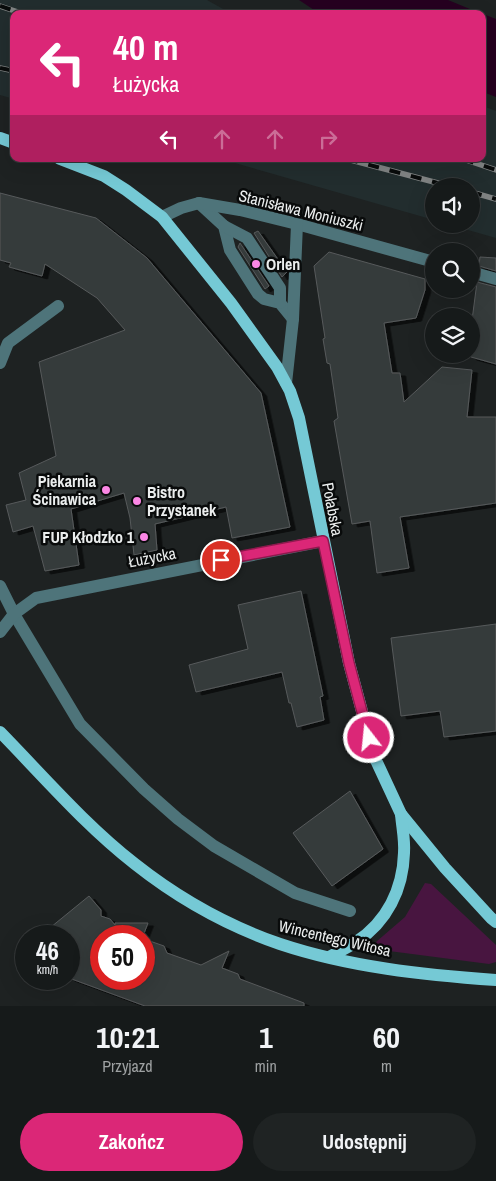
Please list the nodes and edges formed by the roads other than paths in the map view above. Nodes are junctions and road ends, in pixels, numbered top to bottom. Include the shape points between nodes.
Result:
1 (68, 162) edge
2 (200, 204) junction
3 (162, 217) junction
4 (297, 224) junction
5 (224, 226) junction
6 (425, 260) edge
7 (480, 275) edge
8 (496, 279) edge
9 (280, 303) junction
10 (58, 306) dead end
11 (292, 319) junction
12 (0, 363) edge
13 (286, 383) junction
14 (323, 541) junction
15 (0, 586) edge
16 (14, 614) junction
17 (0, 632) edge
18 (0, 732) edge
19 (401, 814) junction
20 (350, 912) dead end
21 (496, 922) edge
22 (329, 957) junction
23 (496, 980) edge

1 - 3 main road, Połabska via 104,176
2 - 3 street, Stanisława Moniuszki
2 - 4 street, Stanisława Moniuszki
2 - 5 street
3 - 13 main road, Połabska via 231,303
4 - 6 street, Stanisława Moniuszki
4 - 11 street
5 - 9 street via 247,238 280,288
5 - 9 street via 230,250 258,294 264,300
7 - 8 street
9 - 11 street
10 - 12 street via 8,343
11 - 13 street
13 - 14 main road, Połabska via 299,418
14 - 16 street, Łużycka via 36,598
14 - 19 main road, Połabska via 363,719 374,756
15 - 16 street
16 - 17 street, Łużycka
16 - 20 street via 80,724 144,789 214,846 295,893
18 - 22 main road, Wincentego Witosa via 92,826 158,881 201,908 255,934
19 - 21 main road, Połabska via 445,868
19 - 22 main road via 404,853 401,884 394,900 381,920 357,941
22 - 23 main road, Wincentego Witosa via 400,970

